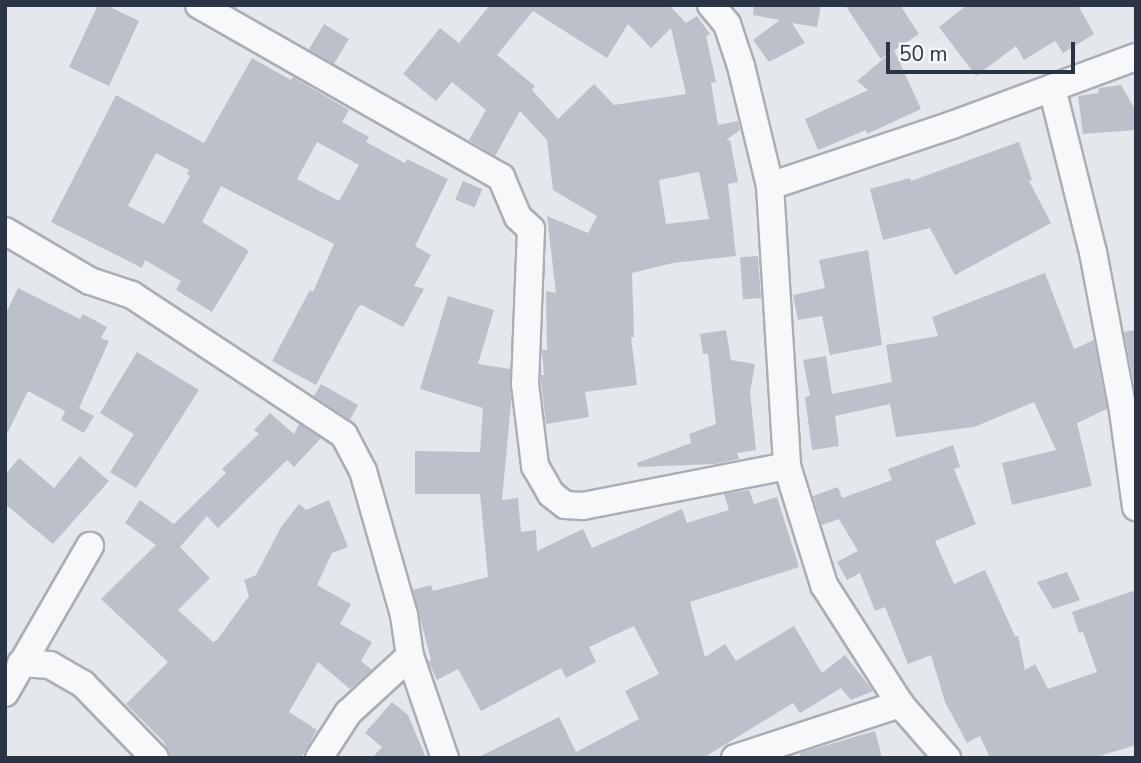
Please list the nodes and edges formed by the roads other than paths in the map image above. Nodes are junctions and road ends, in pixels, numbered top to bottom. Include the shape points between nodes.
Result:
1 (199, 5) edge
2 (711, 5) edge
3 (1136, 57) edge
4 (1052, 88) junction
5 (770, 186) junction
6 (5, 231) edge
7 (787, 466) junction
8 (1136, 507) edge
9 (90, 546) dead end
10 (410, 656) junction
11 (21, 663) junction
12 (5, 693) edge
13 (900, 704) junction
14 (155, 758) edge
15 (319, 758) edge
16 (445, 758) edge
17 (735, 758) edge
18 (947, 758) edge

1 - 7 street via 501,177 518,218 531,229 525,384 535,466 551,494 565,505 583,506
2 - 5 street via 727,24 741,66
3 - 4 street
4 - 5 street
4 - 8 street via 1093,252
5 - 7 street
6 - 10 street via 90,281 132,295 344,435 363,471 404,615
7 - 13 street via 824,585
9 - 11 street
10 - 15 street via 348,713
10 - 16 street
11 - 12 street
11 - 14 street via 50,665 83,684
13 - 17 street
13 - 18 street

